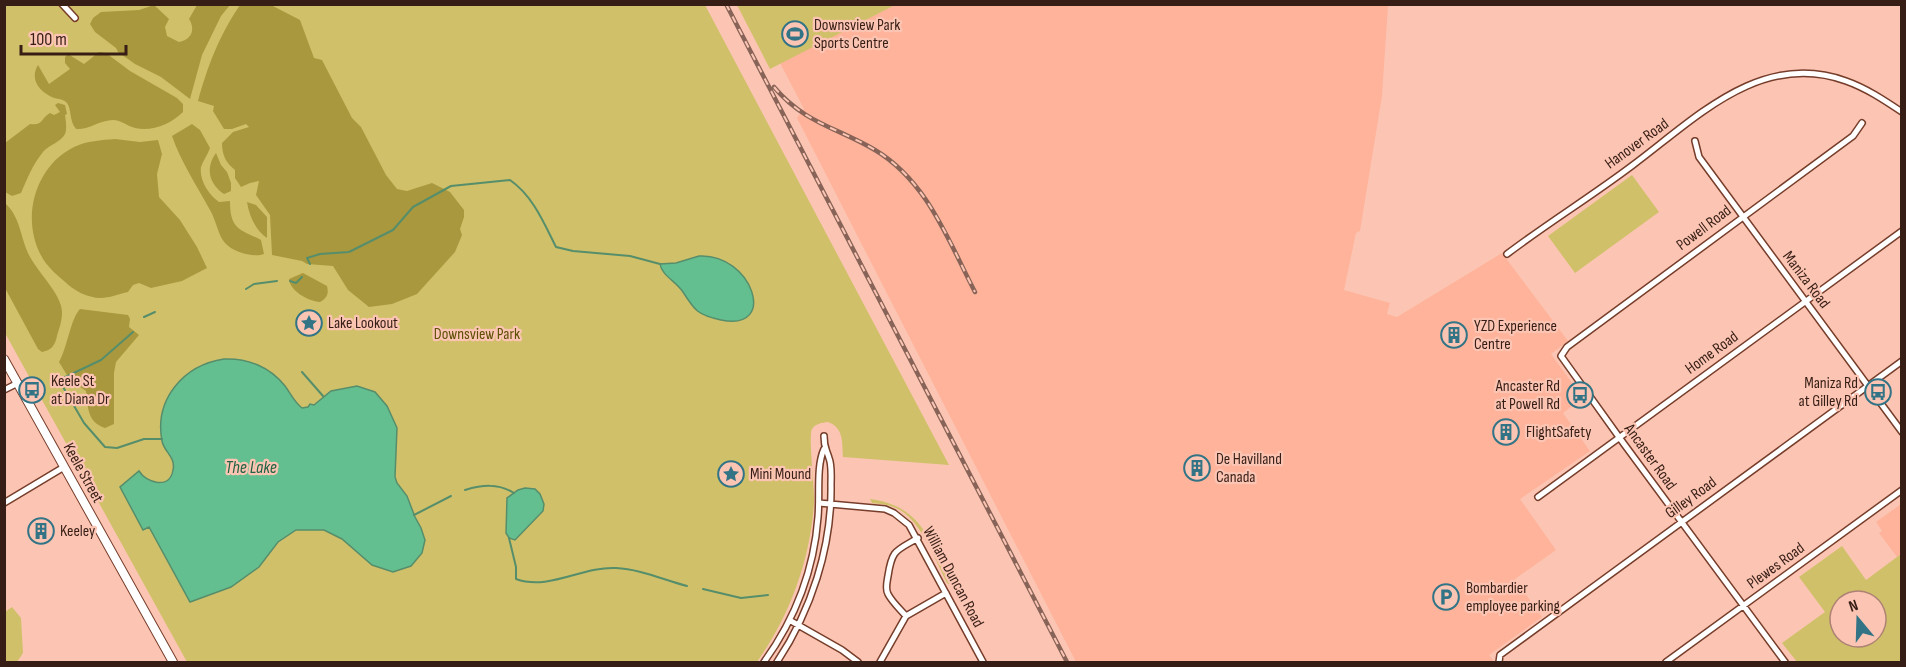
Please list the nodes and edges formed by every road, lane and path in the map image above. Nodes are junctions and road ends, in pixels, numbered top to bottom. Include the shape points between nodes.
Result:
1 (62, 4) edge
2 (75, 18) dead end
3 (1902, 112) edge
4 (1862, 123) dead end
5 (1695, 141) dead end
6 (1743, 216) junction
7 (1902, 231) edge
8 (1507, 254) dead end
9 (1806, 301) junction
10 (1562, 353) joint
11 (4, 359) edge
12 (1902, 361) edge
13 (18, 383) junction
14 (1868, 386) junction
15 (4, 390) edge
16 (1902, 432) edge
17 (824, 436) dead end
18 (1619, 438) junction
19 (825, 449) junction
20 (64, 467) junction
21 (1902, 490) edge
22 (1538, 497) dead end
23 (4, 503) edge
24 (819, 503) junction
25 (830, 504) junction
26 (1681, 522) junction
27 (918, 538) junction
28 (946, 593) junction
29 (1743, 606) junction
30 (906, 616) junction
31 (791, 621) junction
32 (800, 624) junction
33 (1498, 660) edge
34 (173, 663) edge
35 (764, 663) edge
36 (777, 663) edge
37 (858, 663) edge
38 (880, 663) edge
39 (983, 663) edge
40 (1666, 663) edge
41 (1785, 663) edge

1 - 2 street
3 - 8 street, Hanover Road via 1844,80 1814,74 1764,78 1728,94
4 - 6 street, Powell Road via 1853,136
5 - 6 street, Maniza Road via 1699,157
6 - 9 street, Maniza Road
6 - 10 street, Powell Road
7 - 9 street, Home Road
9 - 14 street, Maniza Road
9 - 18 street, Home Road
10 - 18 street, Ancaster Road via 1563,361
11 - 13 main road, Keele Street
12 - 14 street, Gilley Road
13 - 15 street
13 - 20 main road, Keele Street
14 - 16 street, Maniza Road
14 - 26 street, Gilley Road
17 - 19 street
18 - 22 street, Home Road
18 - 26 street, Ancaster Road
19 - 24 street via 819,460
19 - 25 street via 830,458
20 - 23 street
20 - 34 main road, Keele Street
21 - 29 street, Plewes Road
24 - 25 street, William Duncan Road
24 - 31 street via 813,554
25 - 27 street, William Duncan Road via 885,509 909,525
25 - 32 street via 820,564
26 - 29 street, Ancaster Road
26 - 33 street, Gilley Road
27 - 28 street, William Duncan Road
27 - 30 street via 894,553 887,579 888,594
28 - 30 street
28 - 39 street, William Duncan Road
29 - 40 street, Plewes Road
29 - 41 street, Ancaster Road
30 - 38 street
31 - 32 street
31 - 35 street
32 - 36 street
32 - 37 street

